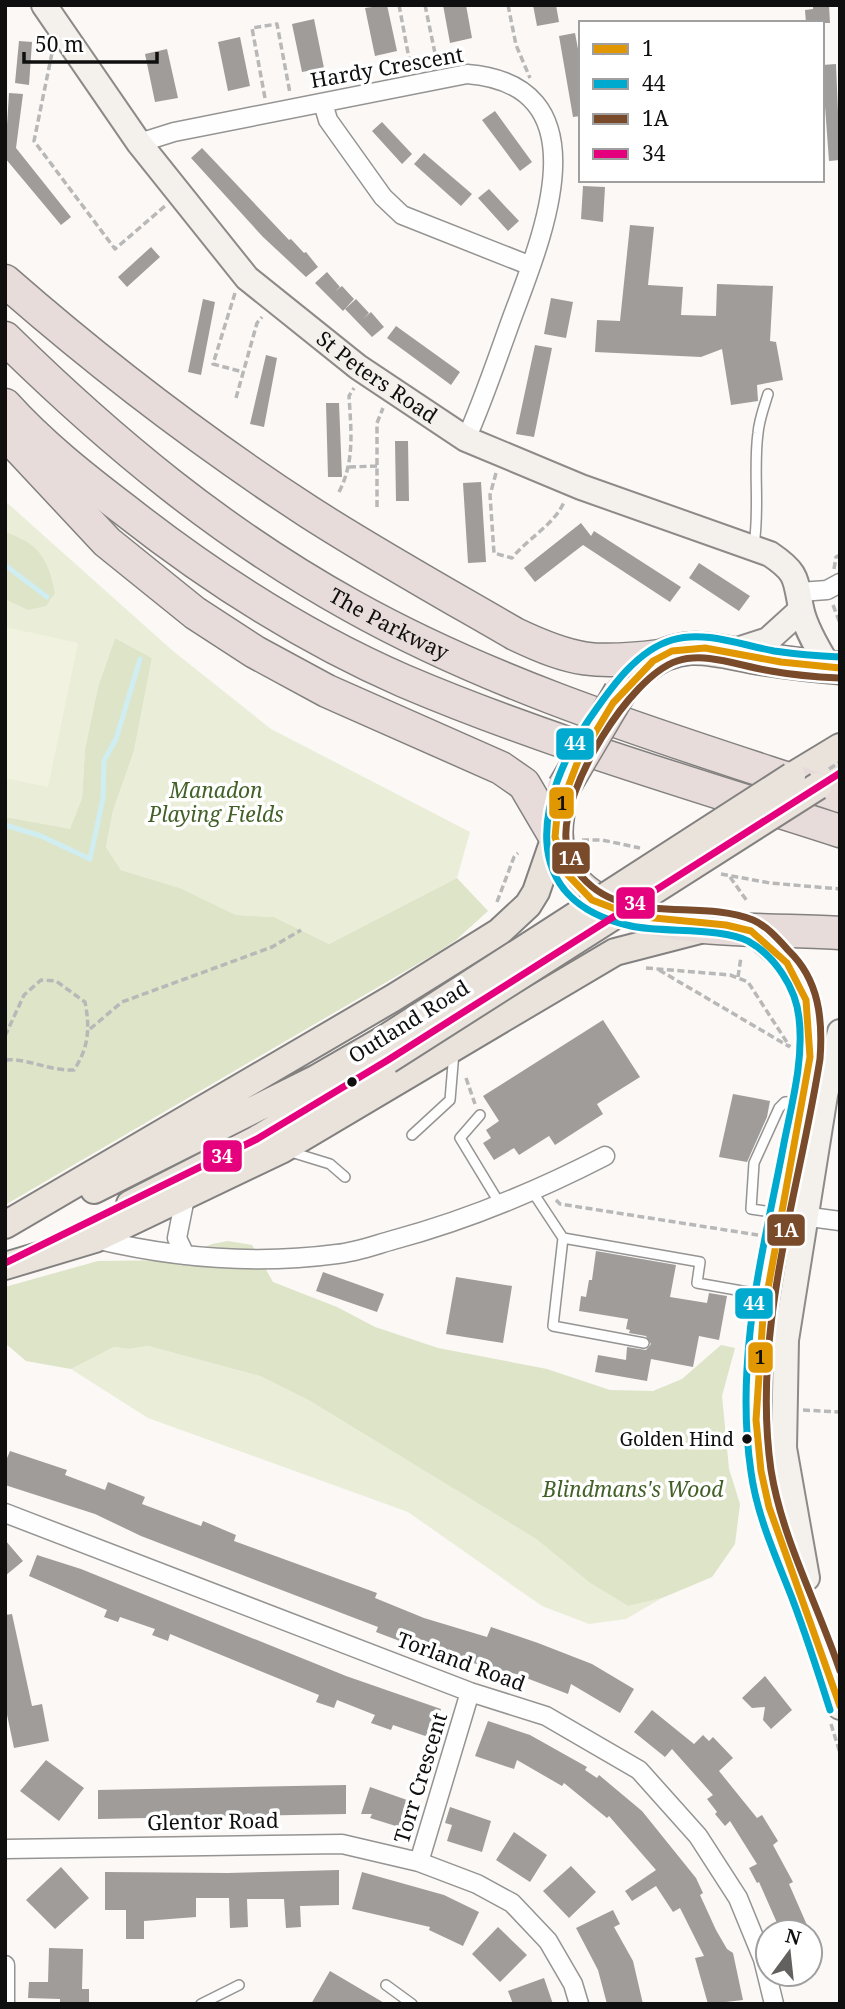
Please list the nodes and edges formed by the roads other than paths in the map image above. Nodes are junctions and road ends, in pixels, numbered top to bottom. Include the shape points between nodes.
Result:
1 (51, 15) edge
2 (323, 103) junction
3 (139, 143) junction
4 (531, 266) junction
5 (5, 281) edge
6 (5, 338) edge
7 (768, 394) dead end
8 (5, 405) edge
9 (5, 432) edge
10 (466, 439) junction
11 (754, 546) junction
12 (840, 583) edge
13 (800, 601) junction
14 (734, 651) junction
15 (660, 656) junction
16 (835, 668) edge
17 (840, 747) edge
18 (833, 785) edge
19 (840, 831) edge
20 (561, 838) junction
21 (716, 926) junction
22 (746, 929) junction
23 (840, 933) edge
24 (840, 1032) edge
25 (384, 1050) junction
26 (458, 1058) junction
27 (804, 1100) junction
28 (480, 1115) road end
29 (412, 1135) dead end
30 (281, 1150) junction
31 (605, 1156) dead end
32 (345, 1177) dead end
33 (537, 1189) junction
34 (185, 1198) junction
35 (500, 1204) junction
36 (780, 1213) junction
37 (806, 1216) junction
38 (840, 1221) edge
39 (5, 1228) edge
40 (563, 1238) junction
41 (94, 1239) junction
42 (185, 1255) junction
43 (5, 1265) edge
44 (760, 1295) junction
45 (644, 1343) dead end
46 (5, 1513) edge
47 (816, 1631) junction
48 (470, 1692) junction
49 (840, 1707) edge
50 (5, 1849) edge
51 (419, 1863) junction
52 (5, 1965) edge
53 (239, 1985) dead end
54 (386, 1985) dead end
55 (5, 2004) edge
56 (201, 2004) edge
57 (412, 2004) edge
58 (579, 2004) edge
59 (774, 2004) edge

1 - 3 main road, St Peters Road
2 - 3 street, Hardy Crescent
2 - 4 street via 328,120 383,197 402,215
2 - 4 street, Hardy Crescent via 467,74 491,76 524,92 537,107 551,138 555,163 546,221
3 - 10 main road, St Peters Road via 247,278 366,372
4 - 10 street, Hardy Crescent
5 - 15 highway via 220,451 309,512 515,634 580,660
6 - 18 highway, The Parkway via 129,454 201,511 354,607 483,669 567,702
7 - 11 lane via 758,430
8 - 19 highway, The Parkway via 89,482 158,536 242,592 402,680 504,721
9 - 20 highway via 107,542 174,598 255,652 327,691 501,768 524,784
10 - 11 main road, St Peters Road via 572,484
11 - 13 main road, St Peters Road via 786,565 797,579
12 - 13 street
13 - 14 main road via 768,640
13 - 16 main road, St Peters Road
14 - 15 highway via 690,648
14 - 16 highway via 759,659
15 - 20 highway, bridge via 620,692 564,787
17 - 25 main road, Outland Road, bridge
18 - 25 main road, Outland Road, bridge
20 - 21 highway via 565,870 595,900 652,919
20 - 39 main road via 528,905 499,932
21 - 22 highway
21 - 26 main road via 615,952
22 - 23 highway
22 - 27 main road via 796,972 808,999 812,1030
24 - 37 main road
25 - 39 main road, Outland Road via 317,1078 136,1171
25 - 43 main road, Outland Road via 257,1139
26 - 29 lane via 450,1100
26 - 30 main road
27 - 36 main road
27 - 36 lane via 785,1102 779,1108 754,1163 751,1209
28 - 35 lane via 460,1138
30 - 32 lane via 322,1160
30 - 34 main road
31 - 33 street
33 - 35 street
33 - 40 lane
34 - 41 main road
34 - 42 street via 177,1238
35 - 42 street via 454,1223 340,1254 279,1259
36 - 37 street
36 - 44 main road
37 - 38 street
37 - 47 main road via 786,1340 784,1448
40 - 44 lane via 700,1262 697,1283
40 - 45 lane via 553,1326
41 - 42 street via 153,1253
41 - 43 main road
44 - 47 main road via 762,1472 780,1539
46 - 48 street, Torland Road
47 - 49 main road
48 - 51 street, Torr Crescent
48 - 59 street, Torland Road via 547,1716 639,1770 698,1836 738,1898 763,1959
50 - 51 street, Glentor Road via 342,1844
51 - 58 street, Torr Crescent via 477,1884 512,1903 548,1941
52 - 55 street
53 - 56 lane
54 - 57 lane

